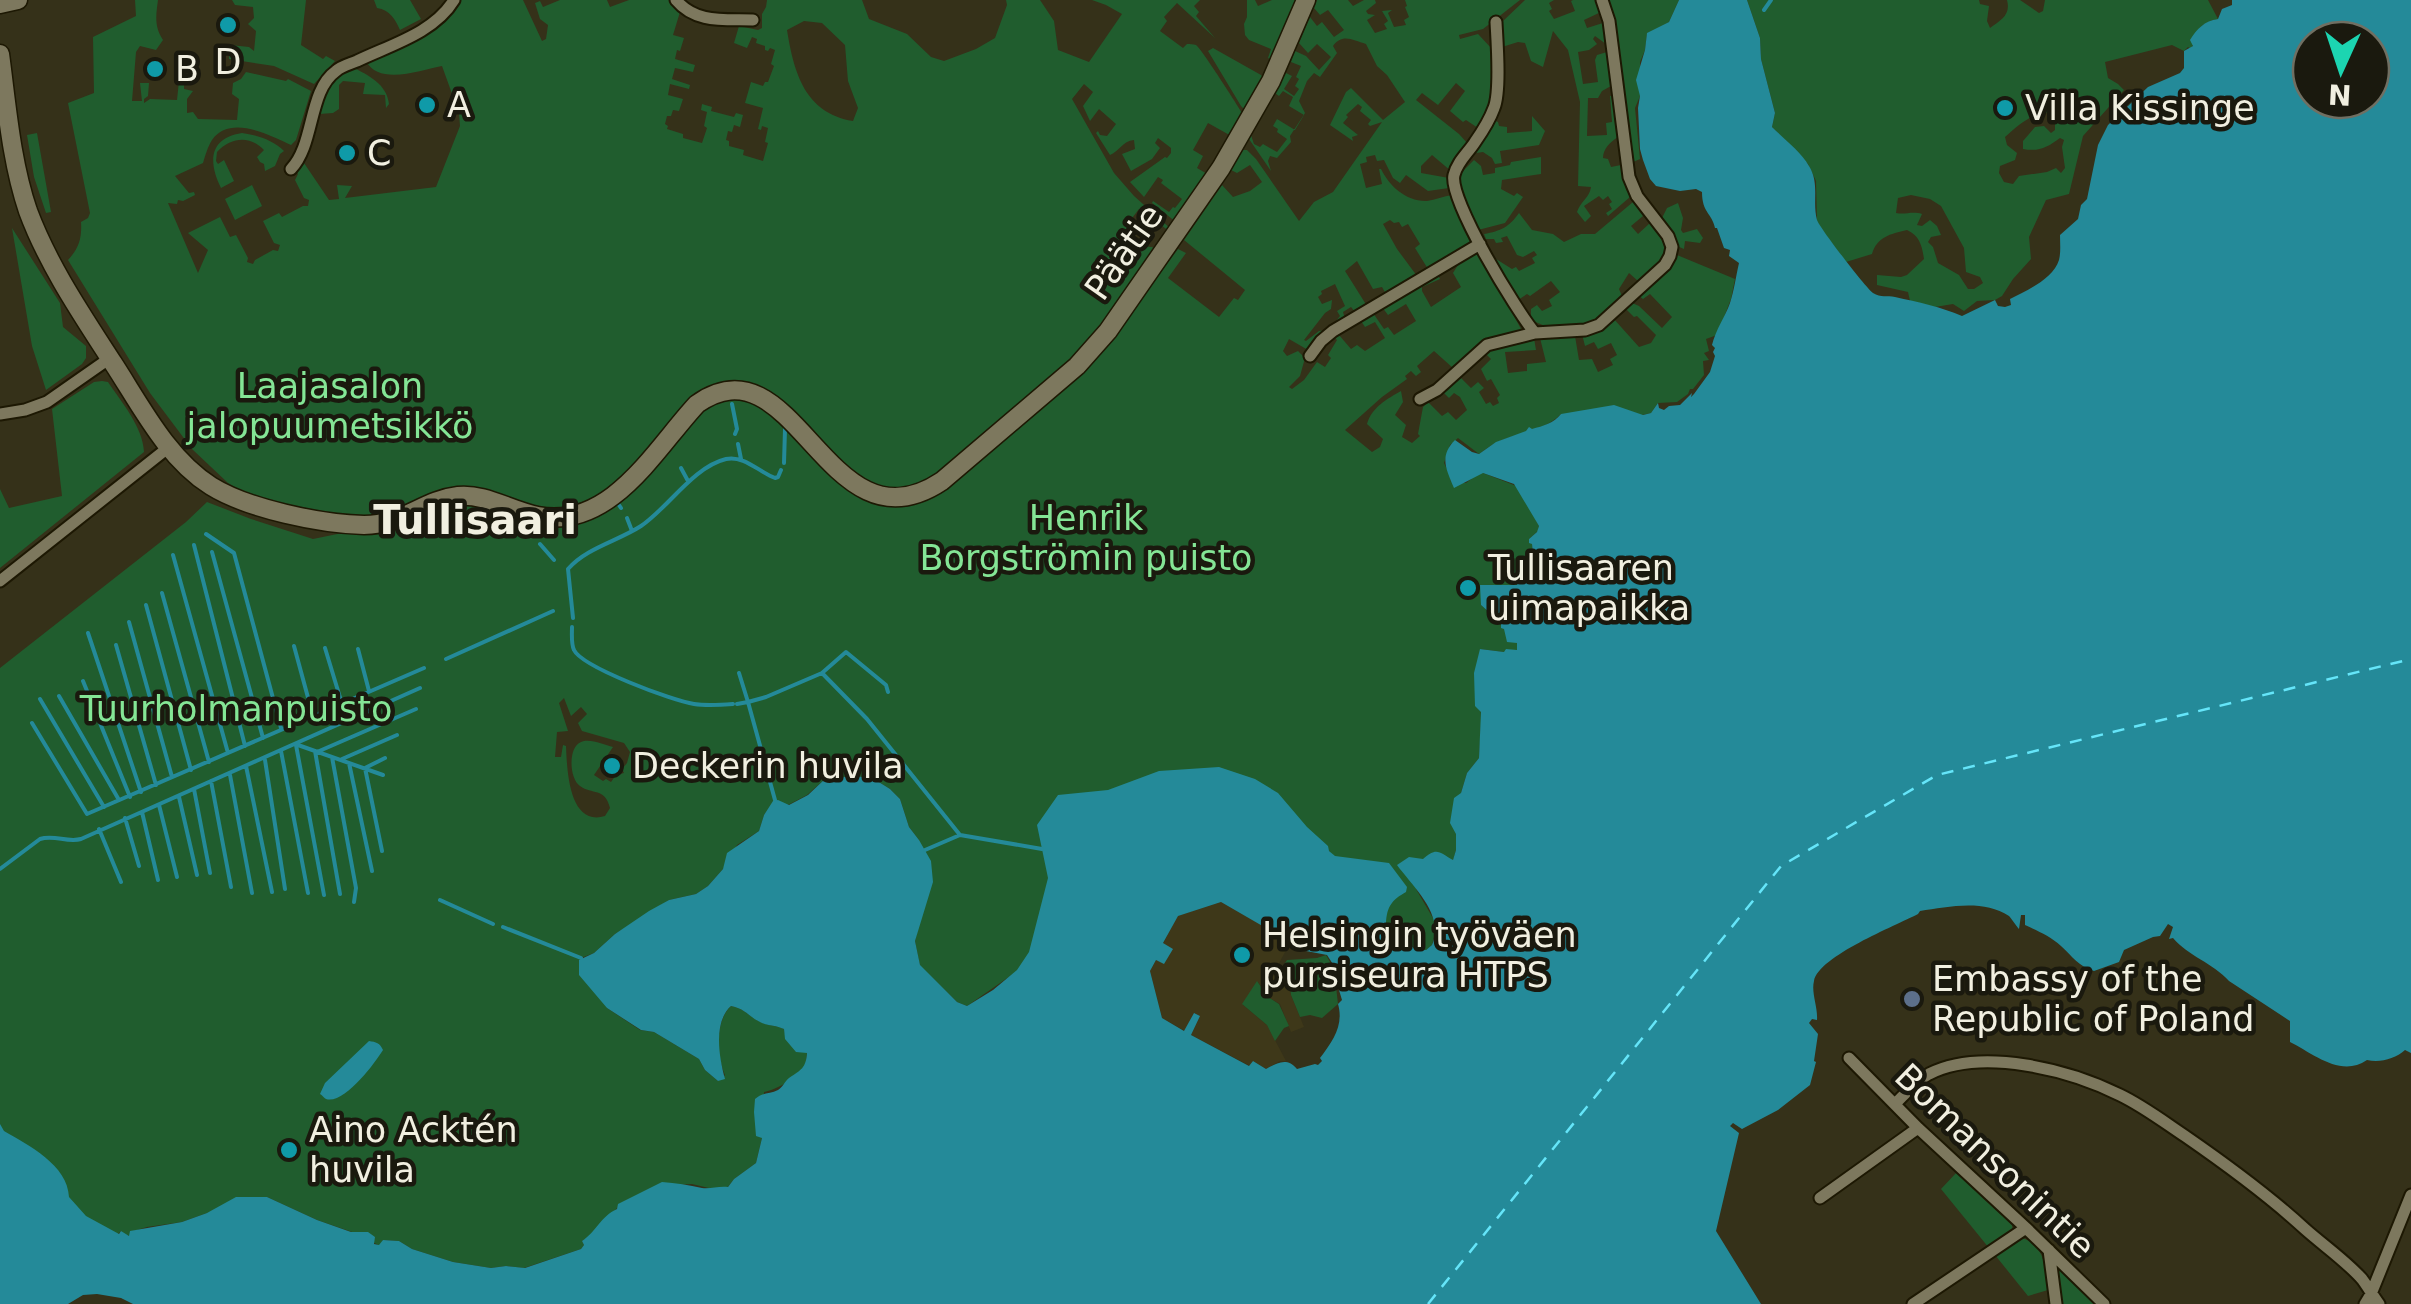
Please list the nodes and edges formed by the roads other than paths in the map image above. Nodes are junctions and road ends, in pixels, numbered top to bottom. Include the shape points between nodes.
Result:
1 (18, 0) edge
2 (454, 0) edge
3 (676, 0) edge
4 (1306, 0) edge
5 (1602, 0) edge
6 (2, 2) edge
7 (754, 20) dead end
8 (1496, 22) dead end
9 (1, 66) edge
10 (291, 168) dead end
11 (1480, 244) junction
12 (1535, 333) junction
13 (1310, 356) dead end
14 (110, 358) junction
15 (1420, 399) dead end
16 (0, 414) edge
17 (169, 447) junction
18 (0, 581) edge
19 (1848, 1058) dead end
20 (1895, 1104) junction
21 (1918, 1128) junction
22 (2411, 1195) edge
23 (1820, 1198) dead end
24 (2026, 1228) junction
25 (2049, 1250) junction
26 (2372, 1301) edge
27 (1913, 1304) edge
28 (2056, 1304) edge
29 (2104, 1304) edge

1 - 6 street
2 - 10 street via 428,28 335,71
3 - 7 street via 705,18
4 - 17 street, Päätie via 1271,82 1221,168 1108,331 1065,376 920,494 896,497 844,476 775,404 731,390 697,404 620,490 565,516 461,496 393,522 314,519 234,498 201,479
5 - 12 street via 1629,177 1672,252 1599,325
8 - 11 street via 1495,107 1453,180
9 - 14 street via 28,210
11 - 12 street
11 - 13 street via 1333,331
12 - 15 street via 1486,346
14 - 16 street via 48,402
14 - 17 street
17 - 18 street
19 - 20 street, Bomansonintie
20 - 21 street, Bomansonintie
20 - 26 street via 1928,1075 1978,1062 2048,1070 2102,1088 2236,1170 2362,1279
21 - 23 street
21 - 24 street, Bomansonintie
22 - 26 street
24 - 25 street, Bomansonintie
24 - 27 street
25 - 28 street
25 - 29 street, Bomansonintie

